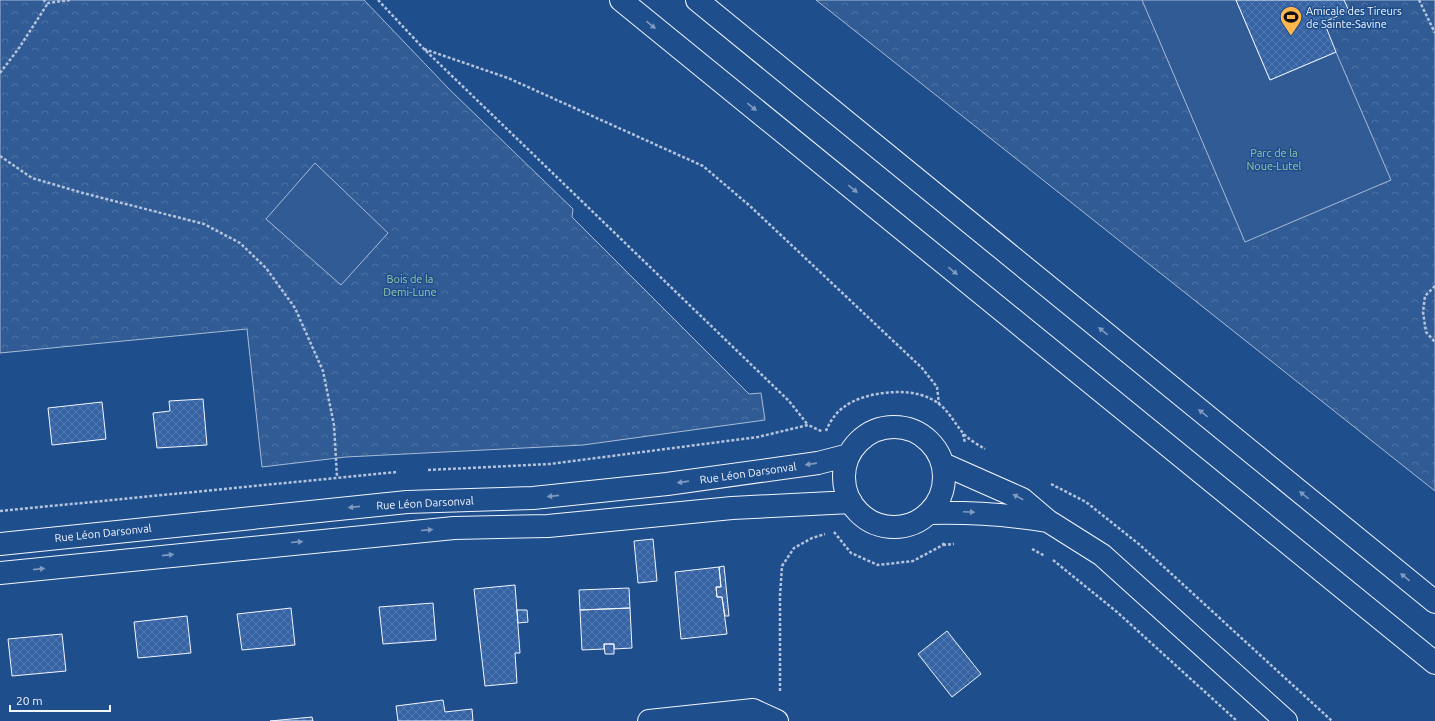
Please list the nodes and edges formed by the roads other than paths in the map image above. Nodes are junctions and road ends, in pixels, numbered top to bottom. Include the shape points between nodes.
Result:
1 (621, 0) edge
2 (696, 0) edge
3 (849, 455) junction
4 (943, 464) junction
5 (851, 502) junction
6 (930, 513) junction
7 (1048, 521) junction
8 (0, 544) edge
9 (0, 572) edge
10 (1435, 602) edge
11 (1435, 664) edge
12 (649, 721) edge
13 (778, 721) edge
14 (1286, 721) edge

1 -> 11 main road
10 -> 2 main road
3 - 4 main road via 859,442 874,432 890,427 908,429 923,436 935,448
3 - 5 main road via 845,487
3 -> 8 main road, Rue Léon Darsonval via 818,463 667,484 534,498 406,502
4 - 6 main road via 943,490
7 -> 4 main road via 1022,499
5 - 6 main road via 860,514 873,523 888,527 903,527 917,522
9 -> 5 main road via 454,528 548,526 732,508
6 -> 7 main road via 1005,514
7 - 14 main road via 1102,555
12 - 13 main road via 753,710

